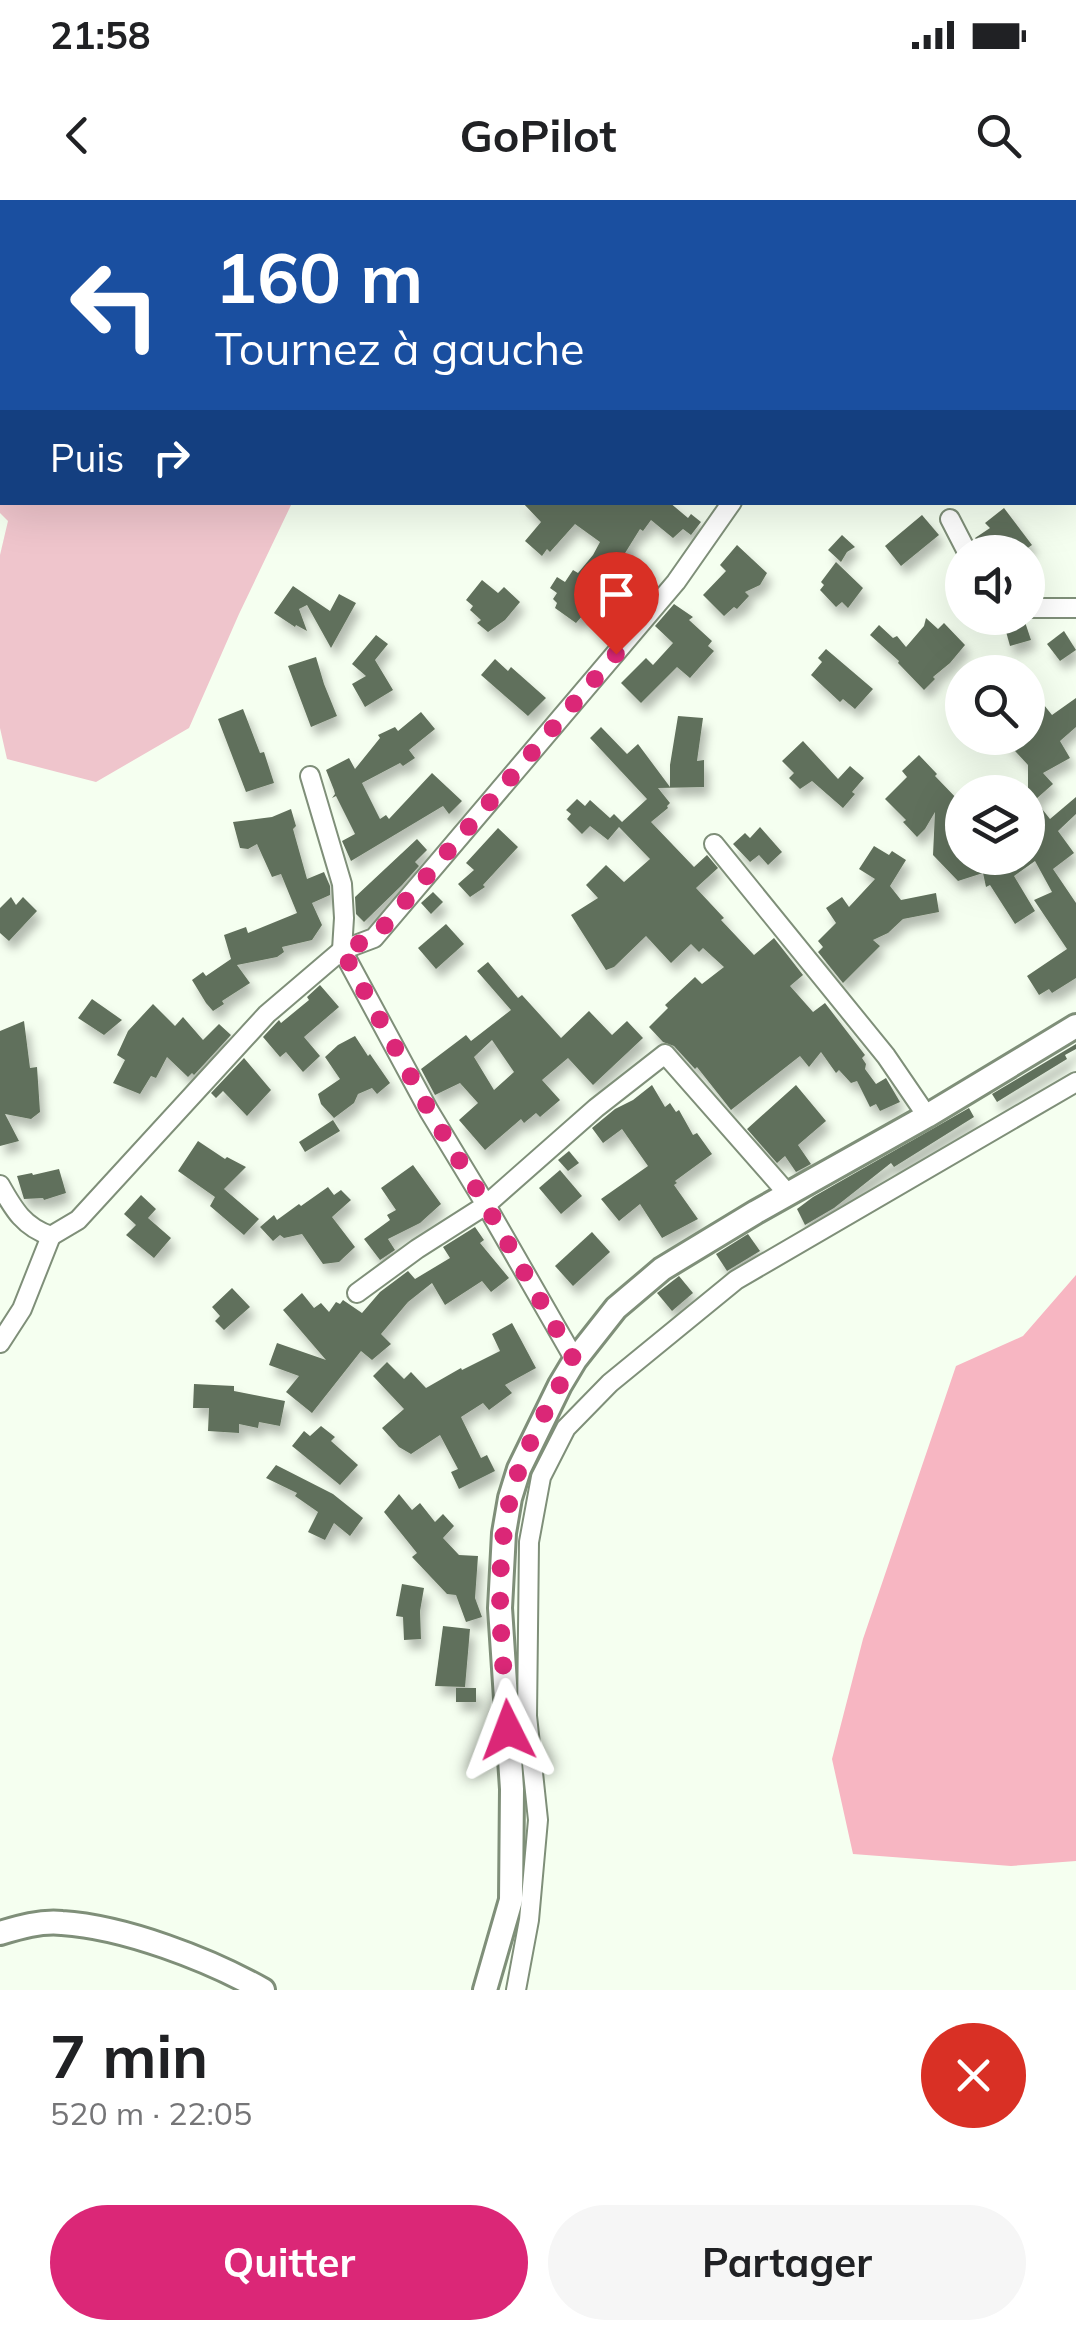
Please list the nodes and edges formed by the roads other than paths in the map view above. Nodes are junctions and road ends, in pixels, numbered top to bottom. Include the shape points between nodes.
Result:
1 (730, 505) edge
2 (950, 519) dead end
3 (958, 535) edge
4 (1045, 608) edge
5 (1076, 608) edge
6 (310, 776) dead end
7 (714, 844) dead end
8 (342, 950) junction
9 (1076, 1026) edge
10 (1076, 1082) edge
11 (927, 1116) junction
12 (0, 1185) edge
13 (788, 1194) junction
14 (486, 1205) junction
15 (51, 1236) junction
16 (357, 1293) dead end
17 (0, 1343) edge
18 (574, 1360) junction
19 (0, 1933) edge
20 (262, 1990) edge
21 (486, 1990) edge
22 (516, 1990) edge

1 - 8 street via 676,582 374,938
2 - 3 street
4 - 5 street
6 - 8 street via 342,884
7 - 11 street
8 - 14 street
8 - 15 street via 268,1014 78,1220
9 - 11 street
10 - 22 street via 736,1280 610,1383 566,1428 541,1477 529,1542 527,1716 538,1820
11 - 13 street
12 - 15 street via 31,1229
13 - 14 street via 664,1054
13 - 18 street via 662,1268 616,1308
14 - 16 street
14 - 18 street
15 - 17 street via 22,1309
18 - 21 street via 519,1469 504,1533 500,1608 512,1789 511,1900
19 - 20 street via 60,1922 106,1930

